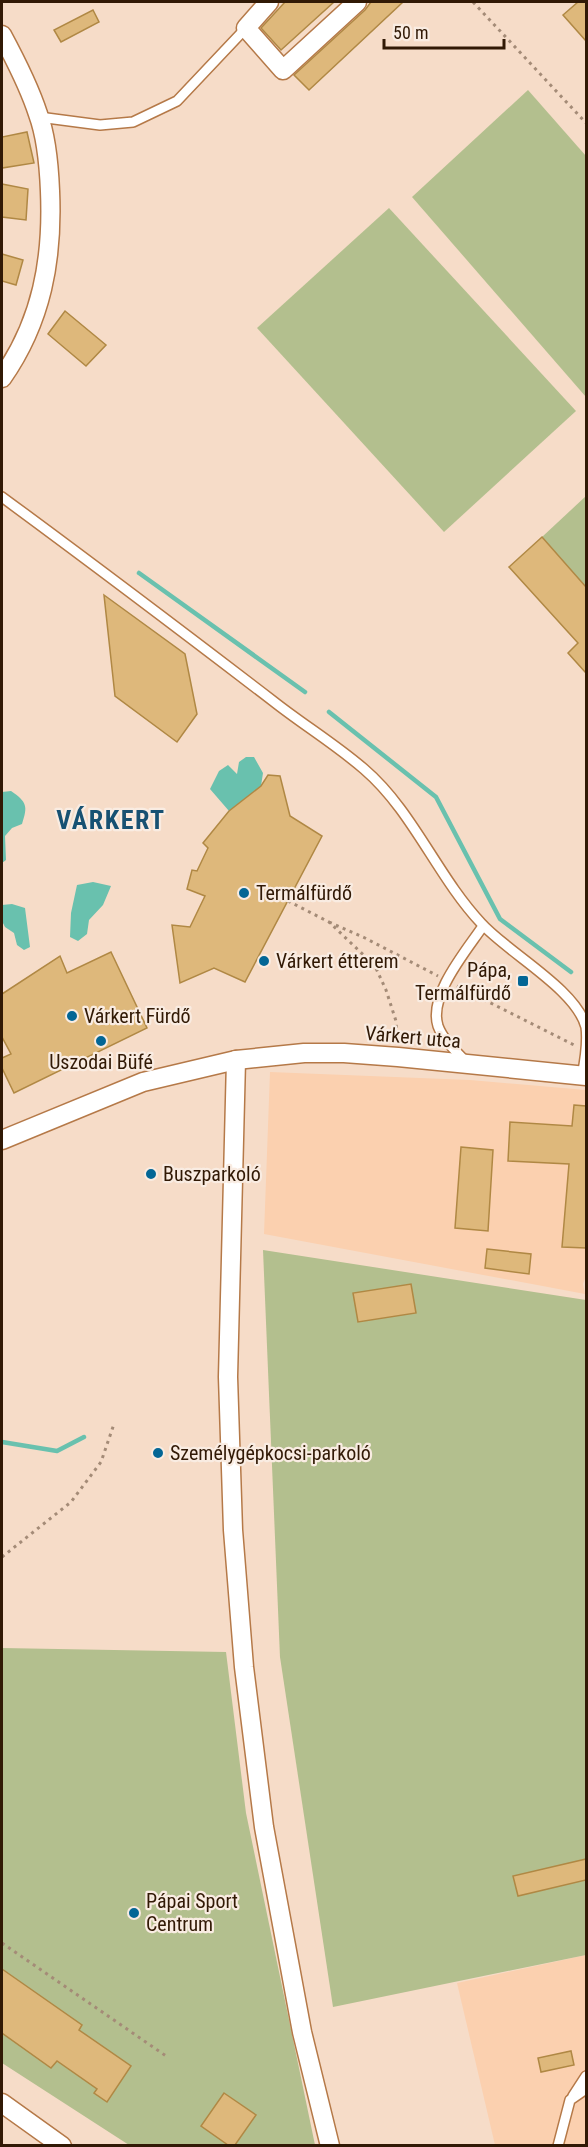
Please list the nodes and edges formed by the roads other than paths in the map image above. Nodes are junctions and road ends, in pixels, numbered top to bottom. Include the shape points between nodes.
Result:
1 (269, 2) edge
2 (357, 2) edge
3 (246, 28) junction
4 (2, 35) edge
5 (39, 117) junction
6 (2, 378) edge
7 (2, 497) edge
8 (483, 926) junction
9 (236, 1060) junction
10 (468, 1064) junction
11 (584, 1076) edge
12 (2, 1140) edge
13 (586, 2076) edge
14 (586, 2089) edge
15 (570, 2100) junction
16 (2, 2103) edge
17 (62, 2145) edge
18 (330, 2145) edge
19 (558, 2145) edge

1 - 3 street
2 - 3 street via 283,70
3 - 5 lane via 177,101 133,122 100,125
4 - 5 street via 24,74
5 - 6 street via 49,166 48,270 35,316
7 - 8 lane via 364,769 394,800 460,900
8 - 10 lane via 447,980 437,1013 438,1026
8 - 11 lane via 573,1001 586,1028
9 - 10 street, Várkert utca via 304,1053
9 - 12 street, Várkert utca via 143,1082
9 - 18 street via 228,1377 233,1530 244,1667 264,1827 302,2032
10 - 11 street, Várkert utca
13 - 15 lane
14 - 15 lane
15 - 19 lane
16 - 17 street

